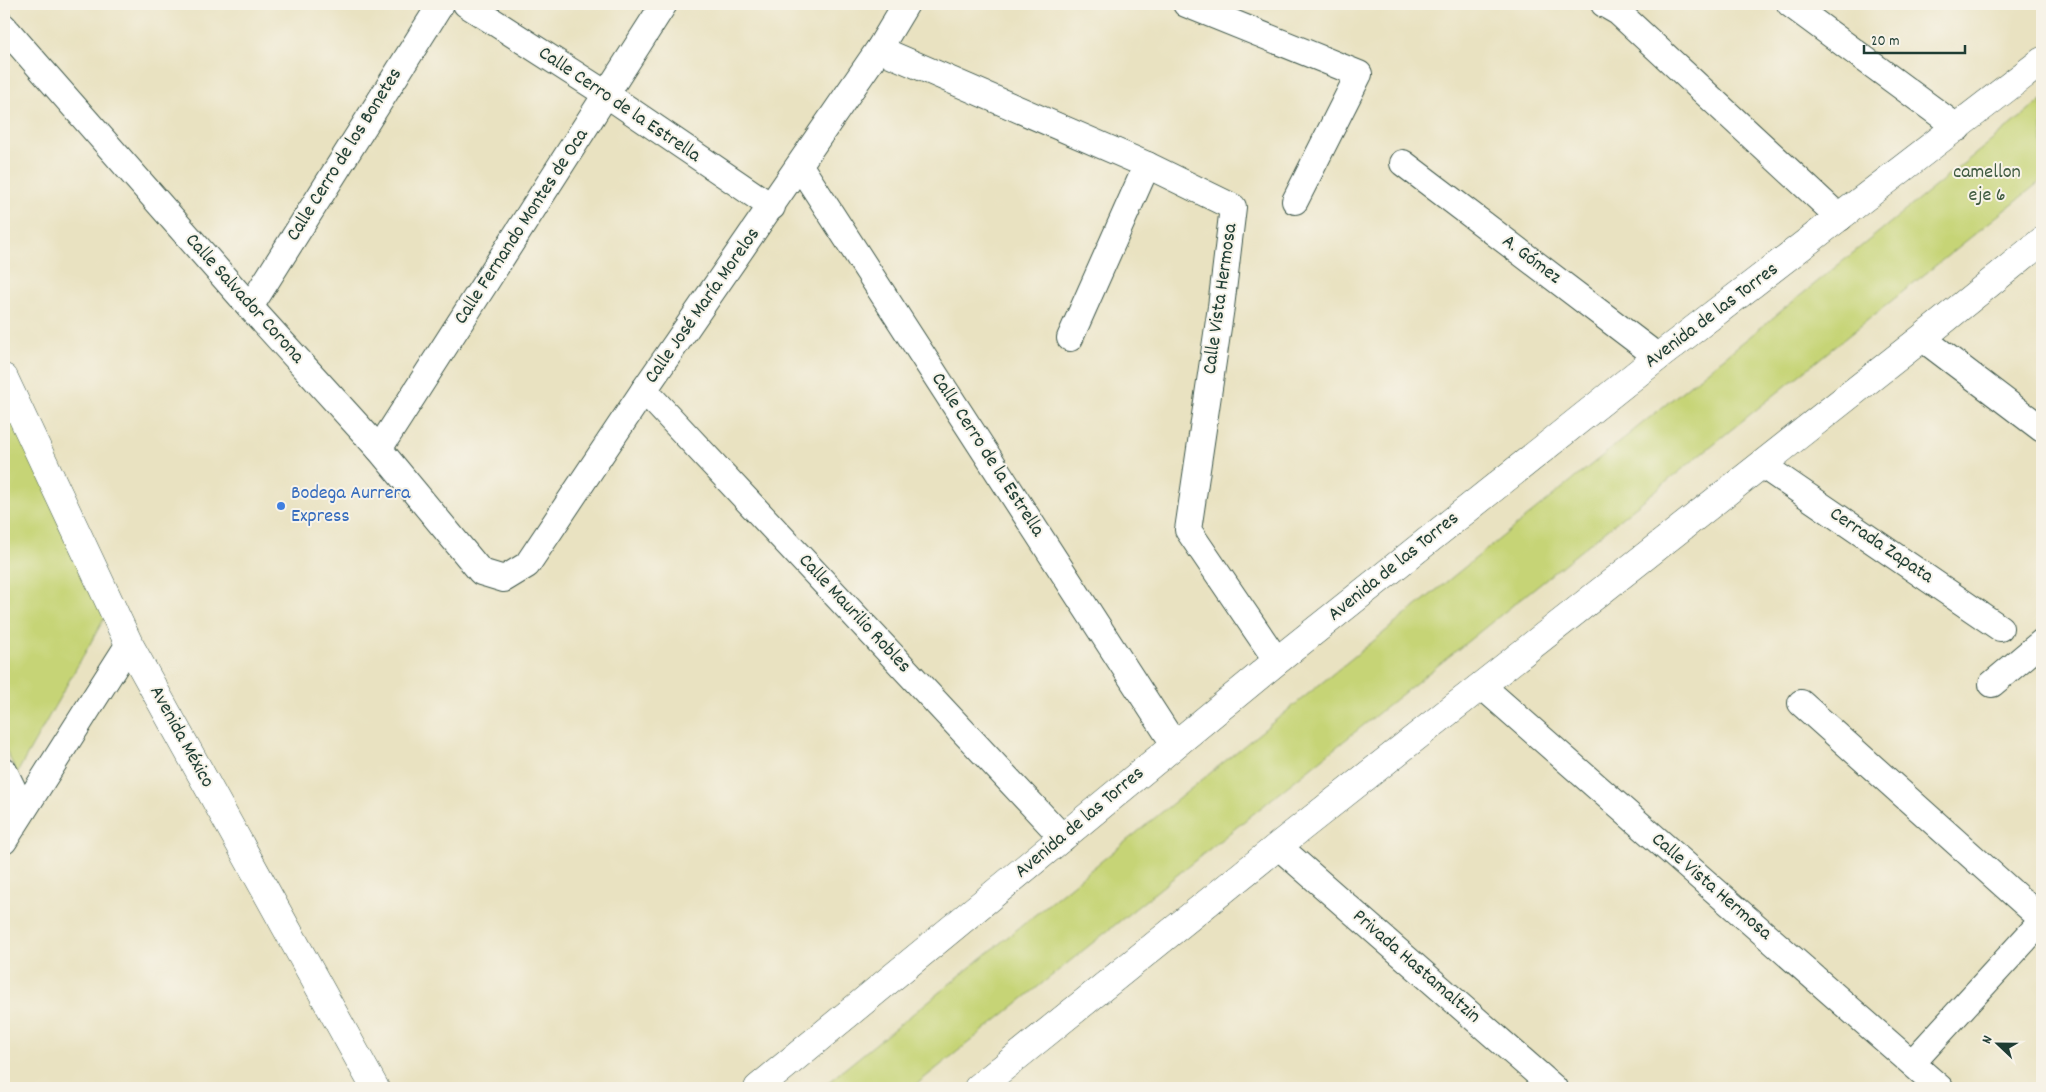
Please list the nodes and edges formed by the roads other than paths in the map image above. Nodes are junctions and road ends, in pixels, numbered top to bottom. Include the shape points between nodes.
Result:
1 (441, 4) edge
2 (466, 4) edge
3 (664, 4) edge
4 (906, 4) edge
5 (1186, 4) edge
6 (1604, 4) edge
7 (1790, 4) edge
8 (4, 27) edge
9 (879, 49) junction
10 (2042, 62) edge
11 (606, 94) junction
12 (1958, 128) junction
13 (1403, 163) dead end
14 (1147, 165) junction
15 (800, 166) junction
16 (1295, 201) dead end
17 (772, 207) junction
18 (1840, 218) junction
19 (2042, 241) edge
20 (250, 307) junction
21 (1070, 338) dead end
22 (1922, 338) junction
23 (1658, 357) junction
24 (4, 378) edge
25 (644, 390) junction
26 (2042, 429) edge
27 (379, 449) junction
28 (1762, 465) junction
29 (481, 572) joint
30 (2000, 628) dead end
31 (2042, 642) edge
32 (129, 644) junction
33 (1277, 661) junction
34 (1992, 684) dead end
35 (1482, 686) junction
36 (1801, 703) dead end
37 (1174, 744) junction
38 (4, 771) edge
39 (23, 810) junction
40 (1063, 838) junction
41 (4, 841) edge
42 (1278, 846) junction
43 (2042, 920) edge
44 (1912, 1063) junction
45 (375, 1088) edge
46 (758, 1088) edge
47 (978, 1088) edge
48 (1554, 1088) edge
49 (1940, 1088) edge

1 - 20 street, Calle Cerro de los Bonetes
2 - 11 street, Calle Cerro de la Estrella
3 - 11 street, Calle Fernando Montes de Oca
4 - 9 street, Calle José María Morelos
5 - 16 street via 1359,74
6 - 18 street via 1618,12
7 - 12 street
8 - 20 street, Calle Salvador Corona
9 - 14 street, Calle Vista Hermosa
9 - 15 street, Calle José María Morelos
10 - 12 main road, Avenida de las Torres
11 - 17 street, Calle Cerro de la Estrella
11 - 27 street, Calle Fernando Montes de Oca
12 - 18 main road, Avenida de las Torres
13 - 23 street, A. Gómez
14 - 21 street
14 - 33 street, Calle Vista Hermosa via 1233,207 1188,530
15 - 17 street, Calle José María Morelos
15 - 37 street, Calle Cerro de la Estrella
17 - 25 street, Calle José María Morelos
18 - 23 main road, Avenida de las Torres
19 - 22 main road
20 - 27 street, Calle Salvador Corona
22 - 26 street
22 - 28 main road
23 - 33 main road, Avenida de las Torres
24 - 32 main road, Avenida México
25 - 29 street, Calle José María Morelos via 528,565 504,579
25 - 40 street, Calle Maurilio Robles
27 - 29 street, Calle Salvador Corona
28 - 30 street, Cerrada Zapata
28 - 35 main road
31 - 34 street
32 - 39 street
32 - 45 main road, Avenida México
33 - 37 main road, Avenida de las Torres
35 - 42 main road
35 - 44 street, Calle Vista Hermosa
36 - 43 street
37 - 40 main road, Avenida de las Torres
38 - 39 street
39 - 41 street
40 - 46 main road, Avenida de las Torres
42 - 47 main road
42 - 48 street, Privada Hastamaltzin
43 - 44 street
44 - 49 street, Calle Vista Hermosa

